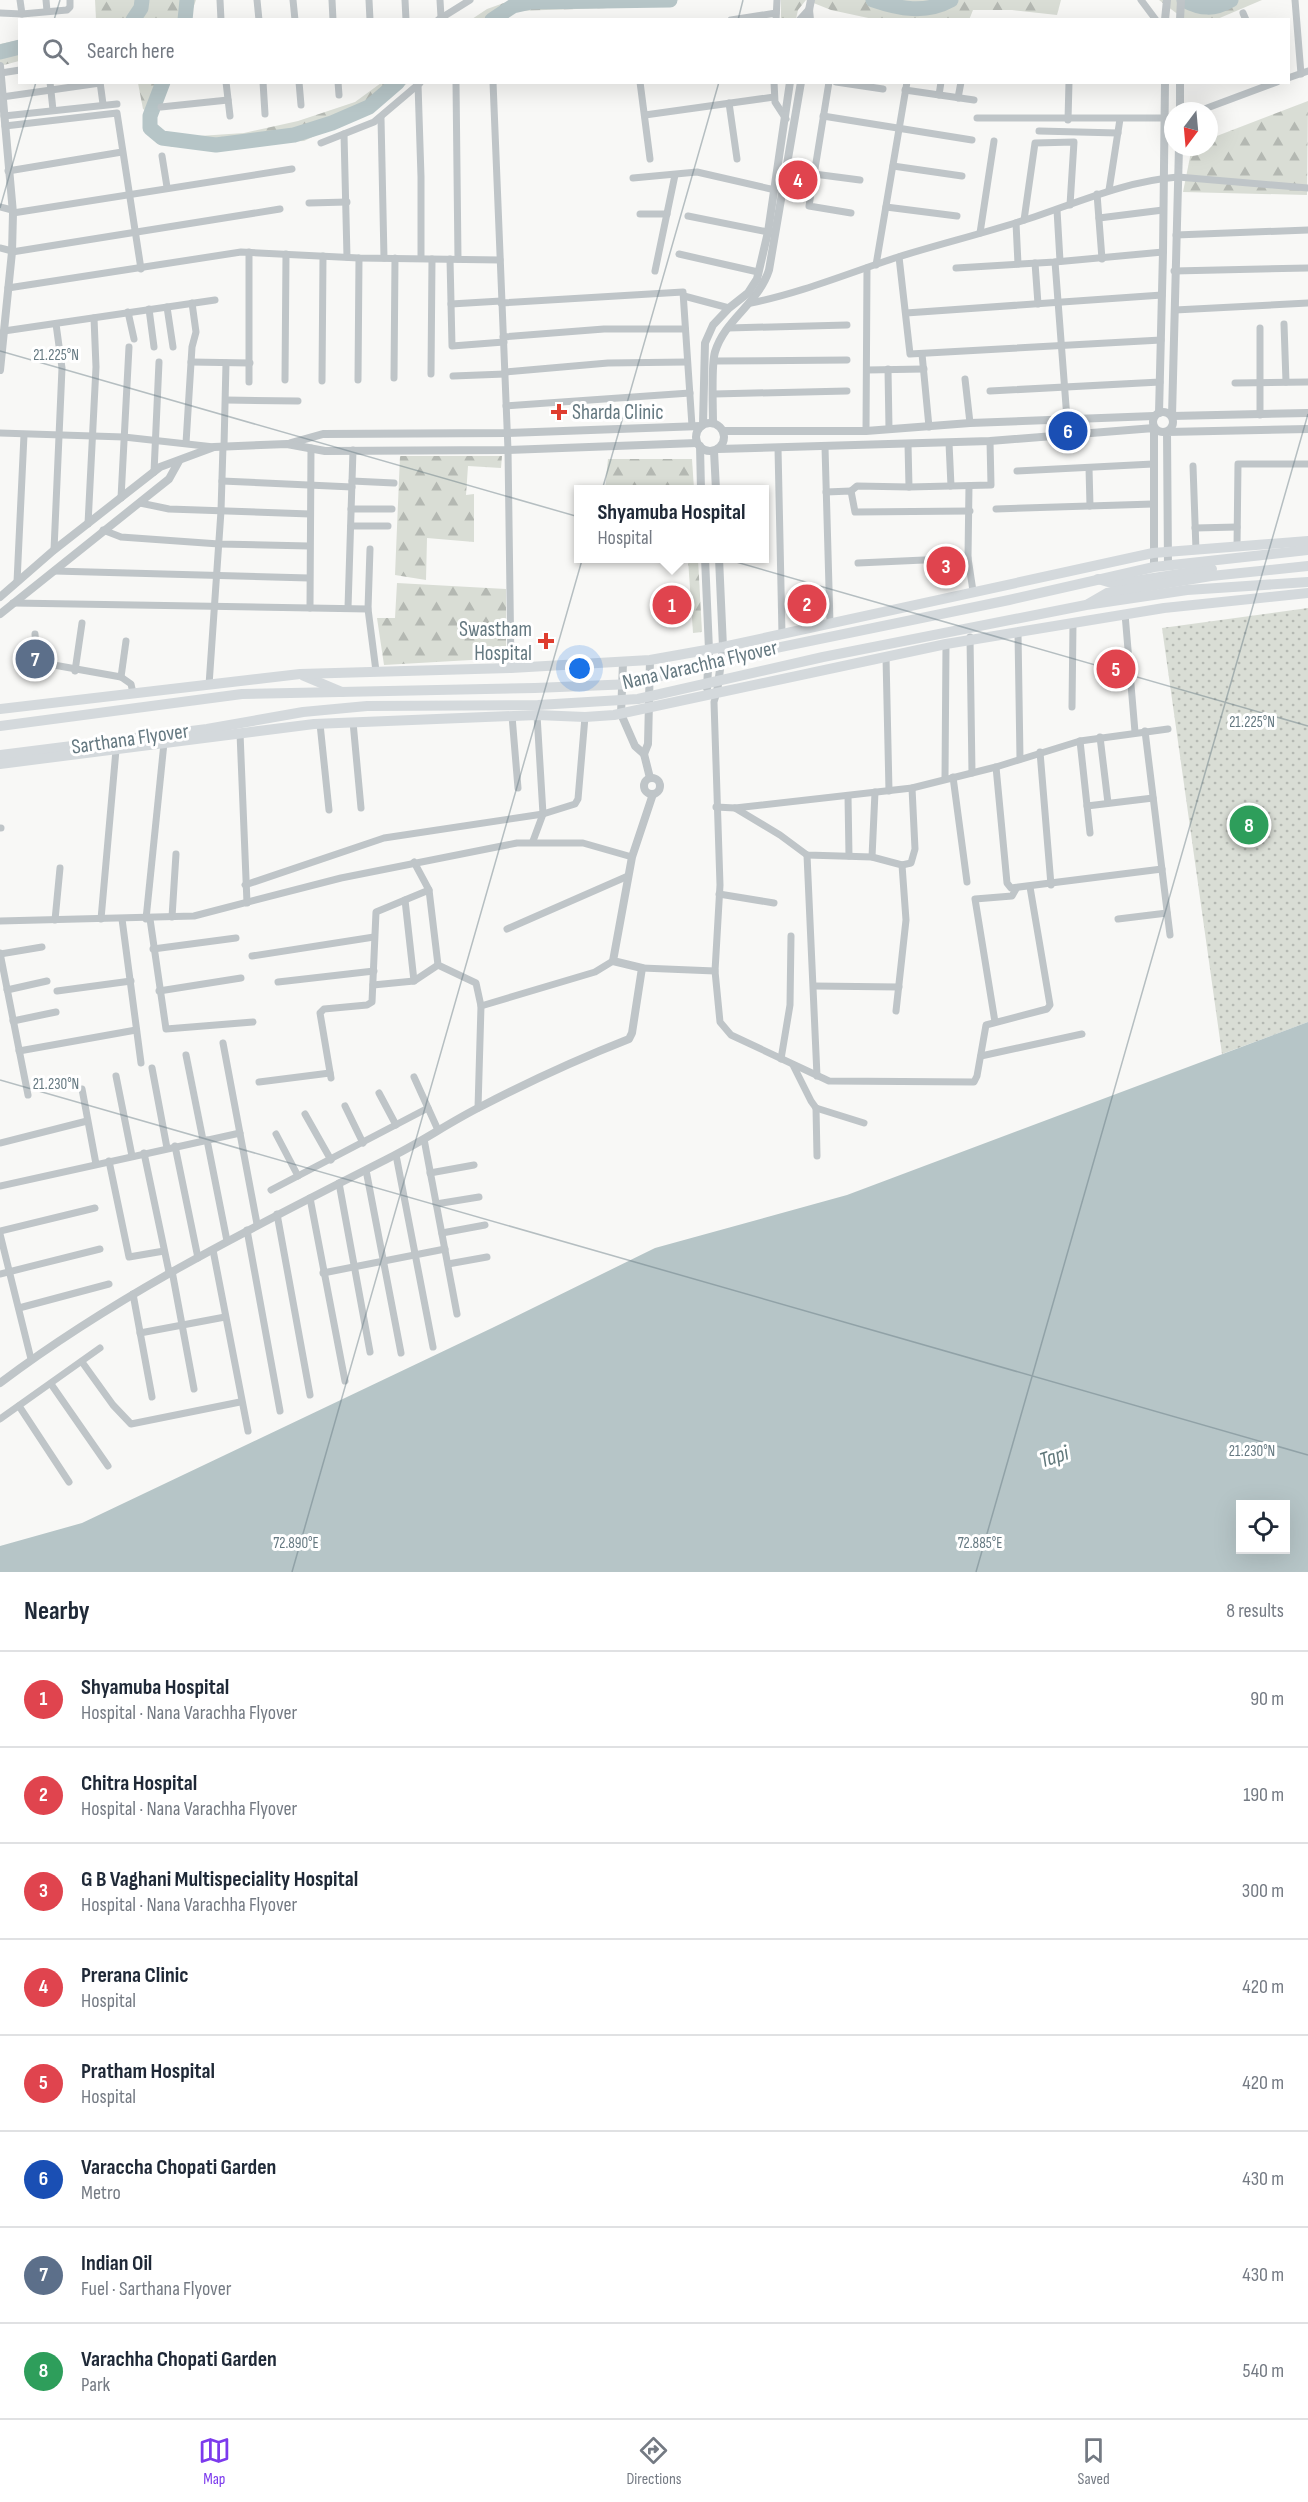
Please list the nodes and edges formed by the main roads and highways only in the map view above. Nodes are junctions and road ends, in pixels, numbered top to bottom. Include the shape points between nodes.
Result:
1 (1308, 541) edge
2 (1308, 550) edge
3 (1308, 557) edge
4 (1308, 566) edge
5 (1045, 576) junction
6 (1098, 579) junction
7 (1308, 582) edge
8 (1049, 591) junction
9 (1308, 593) edge
10 (1086, 606) junction
11 (944, 639) junction
12 (300, 675) junction
13 (263, 679) junction
14 (345, 693) junction
15 (242, 694) junction
16 (0, 709) edge
17 (303, 712) junction
18 (260, 719) junction
19 (0, 726) edge
20 (280, 728) junction
21 (0, 755) edge
22 (0, 764) edge

1 - 5 main road via 1153,553
2 - 6 main road, Nana Varachha Flyover via 1154,567
3 - 6 main road via 1115,584
4 - 10 main road via 1211,576 1107,593
5 - 8 main road
5 - 12 main road via 650,660
6 - 8 main road, Nana Varachha Flyover
7 - 10 main road, Nana Varachha Flyover via 1187,590
8 - 14 main road, Nana Varachha Flyover via 722,659 632,684
9 - 11 main road via 1125,614 970,641
10 - 11 main road, Nana Varachha Flyover via 969,628
11 - 17 main road, Nana Varachha Flyover via 638,699 538,705 367,706
11 - 20 main road via 886,657 621,714 353,722
12 - 13 main road
12 - 14 main road
13 - 15 main road
13 - 16 main road
14 - 15 main road, Sarthana Flyover
15 - 19 main road, Sarthana Flyover
17 - 18 main road, Sarthana Flyover
17 - 20 main road
18 - 20 main road
18 - 21 main road, Sarthana Flyover
20 - 22 main road

